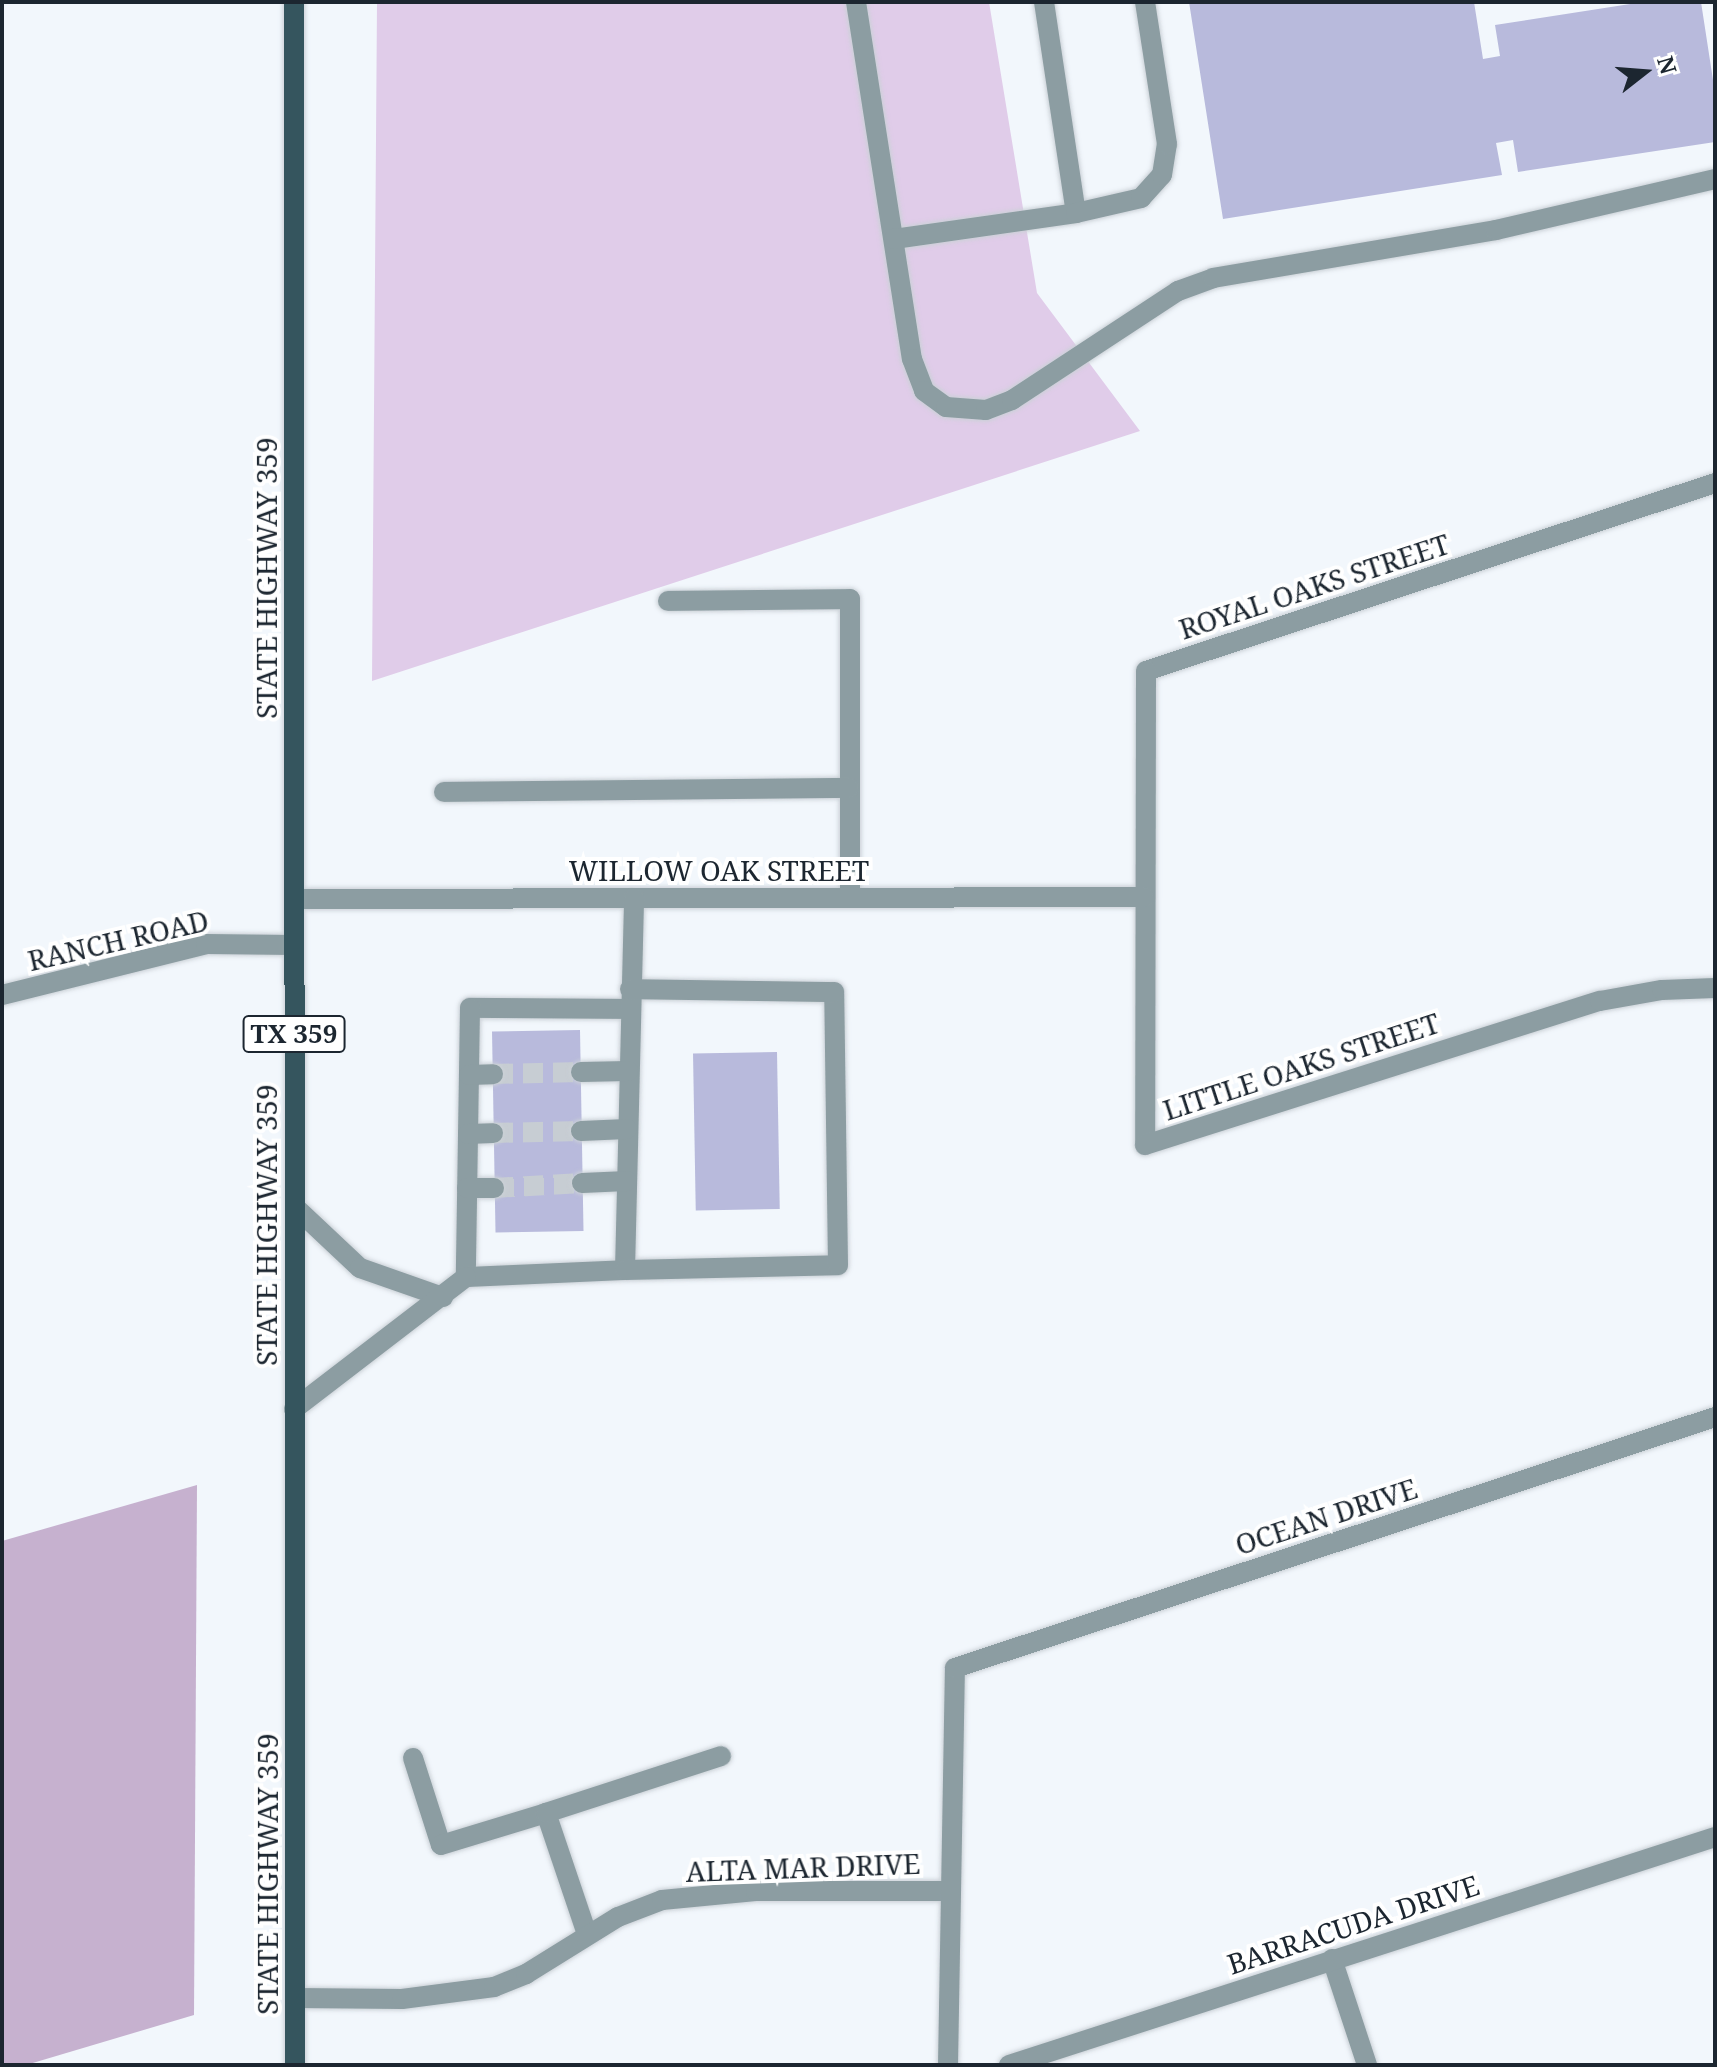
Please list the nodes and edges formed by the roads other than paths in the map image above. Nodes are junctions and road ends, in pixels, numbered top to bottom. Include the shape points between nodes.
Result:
1 (294, 2) edge
2 (856, 2) edge
3 (1044, 2) edge
4 (1145, 2) edge
5 (1715, 179) edge
6 (1076, 213) junction
7 (894, 239) junction
8 (1715, 483) edge
9 (668, 601) dead end
10 (849, 788) junction
11 (444, 792) dead end
12 (850, 897) junction
13 (1144, 897) junction
14 (634, 898) junction
15 (295, 899) junction
16 (294, 945) junction
17 (1715, 988) edge
18 (2, 995) edge
19 (629, 999) junction
20 (628, 1071) junction
21 (581, 1072) tunnel mouth
22 (493, 1074) tunnel mouth
23 (469, 1075) junction
24 (627, 1129) junction
25 (581, 1131) tunnel mouth
26 (493, 1133) tunnel mouth
27 (468, 1134) junction
28 (627, 1181) junction
29 (582, 1183) tunnel mouth
30 (467, 1188) junction
31 (494, 1188) tunnel mouth
32 (295, 1207) junction
33 (625, 1270) junction
34 (466, 1277) junction
35 (443, 1297) junction
36 (294, 1409) junction
37 (1715, 1417) edge
38 (721, 1756) dead end
39 (413, 1758) dead end
40 (546, 1813) junction
41 (1715, 1837) edge
42 (951, 1891) junction
43 (587, 1934) junction
44 (1332, 1959) junction
45 (295, 1998) junction
46 (295, 2065) edge
47 (948, 2065) edge
48 (1009, 2065) edge
49 (1367, 2065) edge

1 - 15 main road, STATE HIGHWAY 359 / TX 359
2 - 7 street
3 - 6 street
4 - 6 street via 1167,144 1162,175 1141,198
5 - 7 street via 1496,230 1213,278 1178,291 1012,400 978,411 946,407 924,391 912,359
6 - 7 street
8 - 13 street, ROYAL OAKS STREET via 1146,671
9 - 10 street via 850,599
10 - 11 street
10 - 12 street
12 - 13 street, WILLOW OAK STREET
12 - 14 street, WILLOW OAK STREET
13 - 17 street, LITTLE OAKS STREET via 1145,1145 1600,1001
14 - 15 street, WILLOW OAK STREET
14 - 19 street
15 - 16 main road, STATE HIGHWAY 359 / TX 359
16 - 18 street, RANCH ROAD via 206,944
16 - 32 main road, STATE HIGHWAY 359 / TX 359
19 - 20 street
19 - 23 street via 470,1008
19 - 33 street via 834,992 838,1265
20 - 21 street
20 - 24 street
22 - 23 street
23 - 27 street
24 - 25 street
24 - 28 street
26 - 27 street
27 - 30 street
28 - 29 street
28 - 33 street
30 - 31 street
30 - 34 street
32 - 35 street via 360,1268
32 - 36 main road, STATE HIGHWAY 359 / TX 359
33 - 34 street
34 - 35 street
35 - 36 street
36 - 45 main road, STATE HIGHWAY 359 / TX 359
37 - 42 street, OCEAN DRIVE via 955,1668
38 - 40 street
39 - 40 street via 441,1845
40 - 43 street
41 - 44 street, BARRACUDA DRIVE
42 - 43 street, ALTA MAR DRIVE via 703,1894 662,1900
42 - 47 street
43 - 45 street, ALTA MAR DRIVE via 526,1974 494,1987 402,1999
44 - 48 street, BARRACUDA DRIVE
44 - 49 street
45 - 46 main road, STATE HIGHWAY 359 / TX 359

